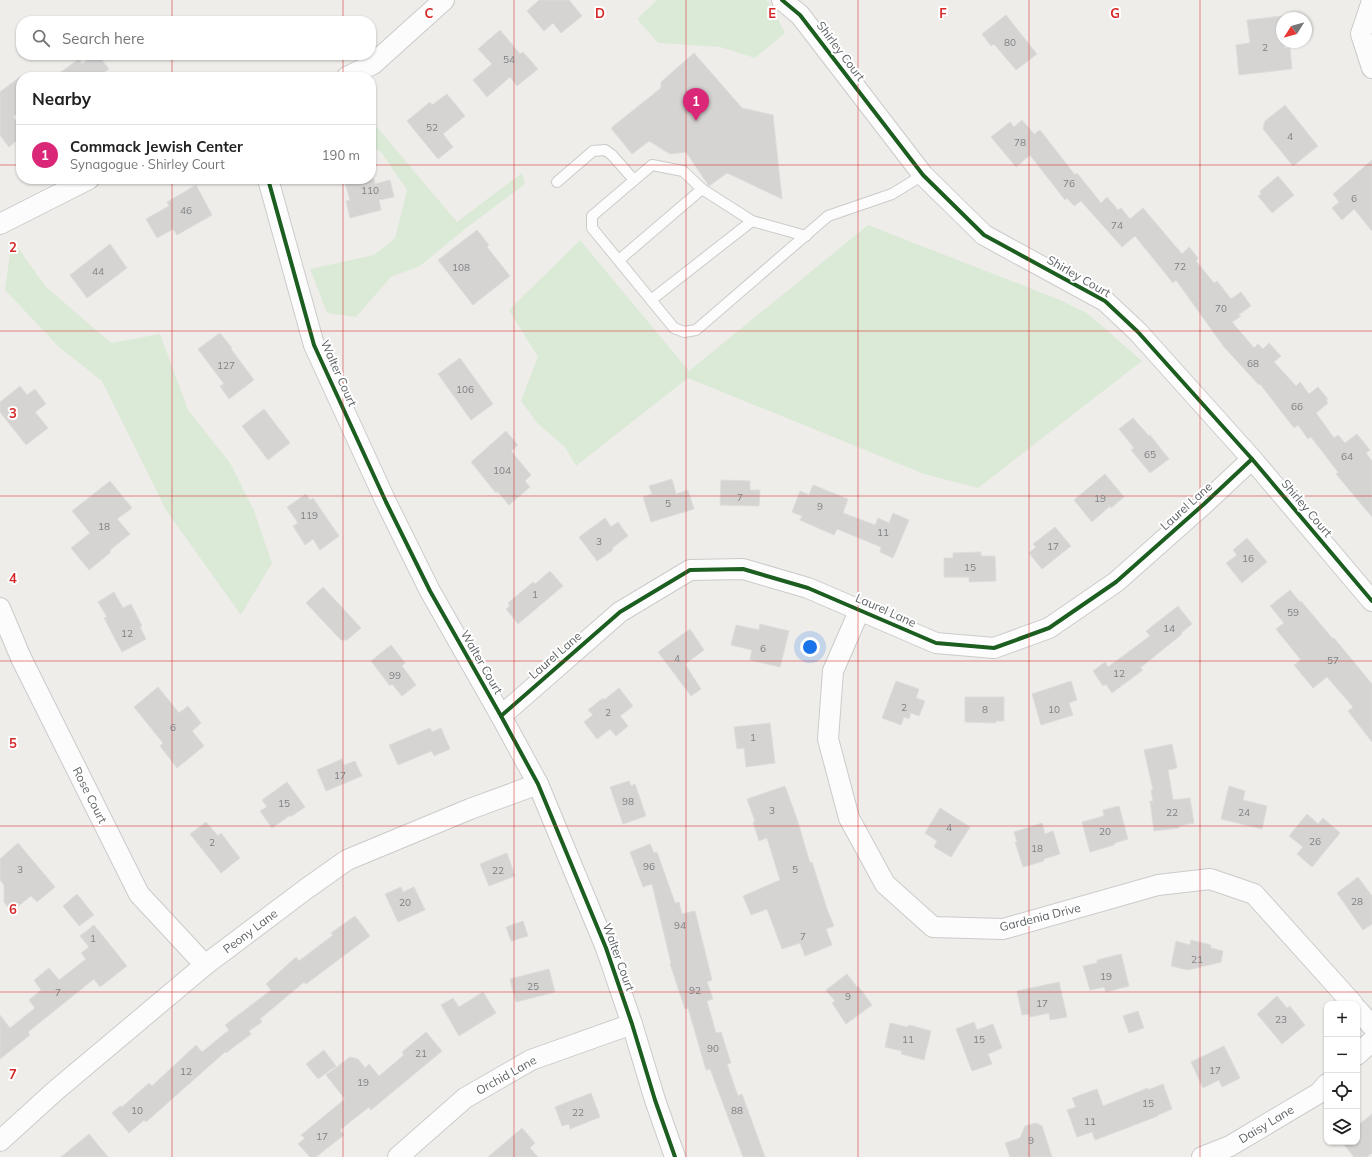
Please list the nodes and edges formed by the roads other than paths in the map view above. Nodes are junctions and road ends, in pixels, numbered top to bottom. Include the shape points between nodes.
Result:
1 (444, 0) edge
2 (782, 0) edge
3 (1372, 1) edge
4 (1372, 68) edge
5 (357, 72) edge
6 (923, 176) junction
7 (634, 180) junction
8 (557, 182) dead end
9 (79, 184) edge
10 (269, 184) edge
11 (702, 189) junction
12 (752, 221) junction
13 (0, 224) edge
14 (806, 236) junction
15 (619, 260) junction
16 (651, 300) junction
17 (1252, 459) junction
18 (1372, 601) edge
19 (0, 608) edge
20 (860, 609) junction
21 (501, 716) junction
22 (538, 784) junction
23 (205, 965) junction
24 (1350, 1001) edge
25 (1360, 1012) edge
26 (632, 1024) junction
27 (1372, 1026) edge
28 (1372, 1041) edge
29 (1360, 1052) edge
30 (1324, 1087) edge
31 (0, 1141) edge
32 (398, 1157) edge
33 (675, 1157) edge
34 (1202, 1157) edge

1 - 5 street via 373,64
2 - 6 street, Shirley Court via 800,15
3 - 4 street via 1361,34
6 - 14 lane via 892,194 828,216
6 - 17 street, Shirley Court via 984,235 1105,301 1138,332
7 - 8 lane via 605,150 593,151
7 - 11 lane via 652,165 682,171
7 - 15 lane via 592,216 592,228
9 - 13 street
10 - 21 street, Walter Court via 314,345 430,591
11 - 12 lane
11 - 15 lane
12 - 14 lane
12 - 16 lane
14 - 16 lane via 696,330 684,332 674,328
15 - 16 lane
17 - 18 street, Shirley Court
17 - 20 street, Laurel Lane via 1116,582 1049,628 994,648 936,643
19 - 23 street, Rose Court via 21,658 139,894
20 - 21 street, Laurel Lane via 808,588 743,569 690,570 620,612
20 - 24 street, Gardenia Drive via 833,671 828,739 849,818 885,884 934,927 1003,929 1158,885 1210,879 1254,894
21 - 22 street, Walter Court
22 - 23 street, Peony Lane via 347,860
22 - 26 street, Walter Court via 606,948
23 - 31 street, Peony Lane via 55,1091
25 - 27 street
26 - 32 street, Orchid Lane via 531,1060 465,1098
26 - 33 street, Walter Court
28 - 29 street
30 - 34 street, Daisy Lane via 1319,1093 1230,1146

